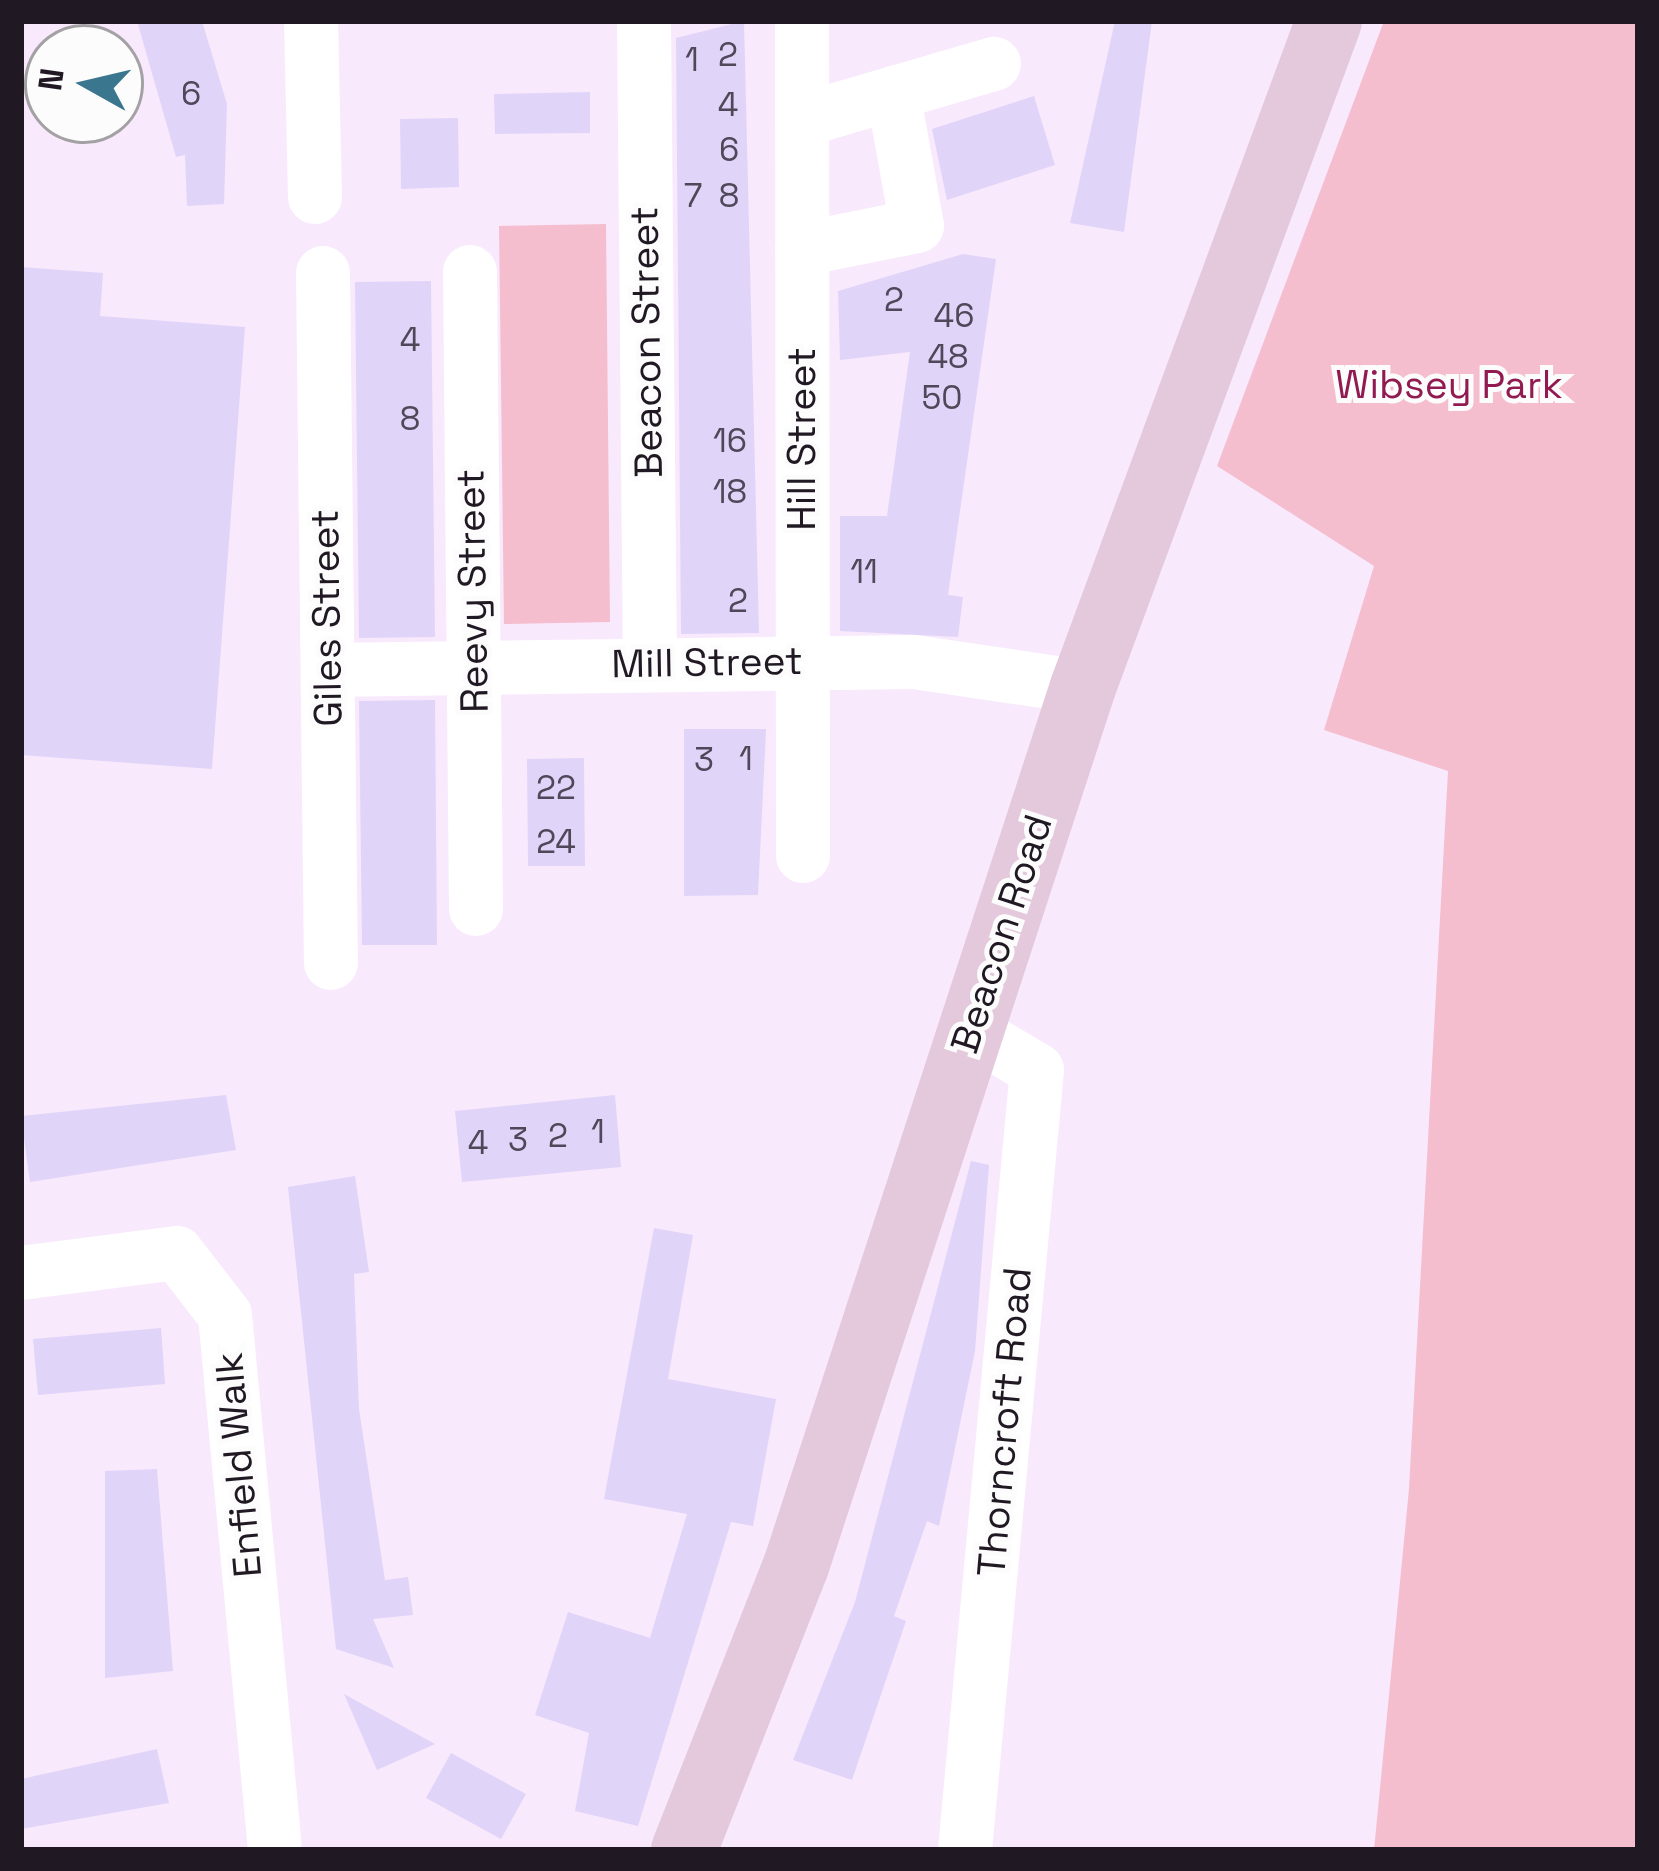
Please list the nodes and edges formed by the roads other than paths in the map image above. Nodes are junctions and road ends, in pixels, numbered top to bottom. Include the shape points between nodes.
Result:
1 (311, 21) edge
2 (644, 21) edge
3 (802, 21) edge
4 (1329, 21) edge
5 (994, 64) dead end
6 (893, 93) junction
7 (802, 120) junction
8 (315, 197) dead end
9 (802, 250) junction
10 (470, 272) dead end
11 (323, 273) dead end
12 (803, 662) junction
13 (650, 664) junction
14 (473, 666) junction
15 (328, 670) junction
16 (1083, 687) junction
17 (803, 856) dead end
18 (476, 910) dead end
19 (331, 963) dead end
20 (971, 1031) junction
21 (21, 1273) edge
22 (275, 1850) edge
23 (684, 1850) edge
24 (965, 1850) edge

1 - 8 street
2 - 13 street, Beacon Street
3 - 7 street, Hill Street
4 - 16 main road, Beacon Road
5 - 6 street
6 - 7 street
6 - 9 street via 917,226
7 - 9 street, Hill Street
9 - 12 street, Hill Street
10 - 14 street, Reevy Street
11 - 15 street, Giles Street
12 - 13 street, Mill Street
12 - 16 street, Mill Street via 914,662
12 - 17 street, Hill Street
13 - 14 street, Mill Street
14 - 15 street, Mill Street
14 - 18 street, Reevy Street
15 - 19 street, Giles Street
16 - 20 main road, Beacon Road
20 - 23 main road, Beacon Road via 796,1566
20 - 24 street, Thorncroft Road via 1037,1070
21 - 22 street, Enfield Walk via 177,1253 225,1315

